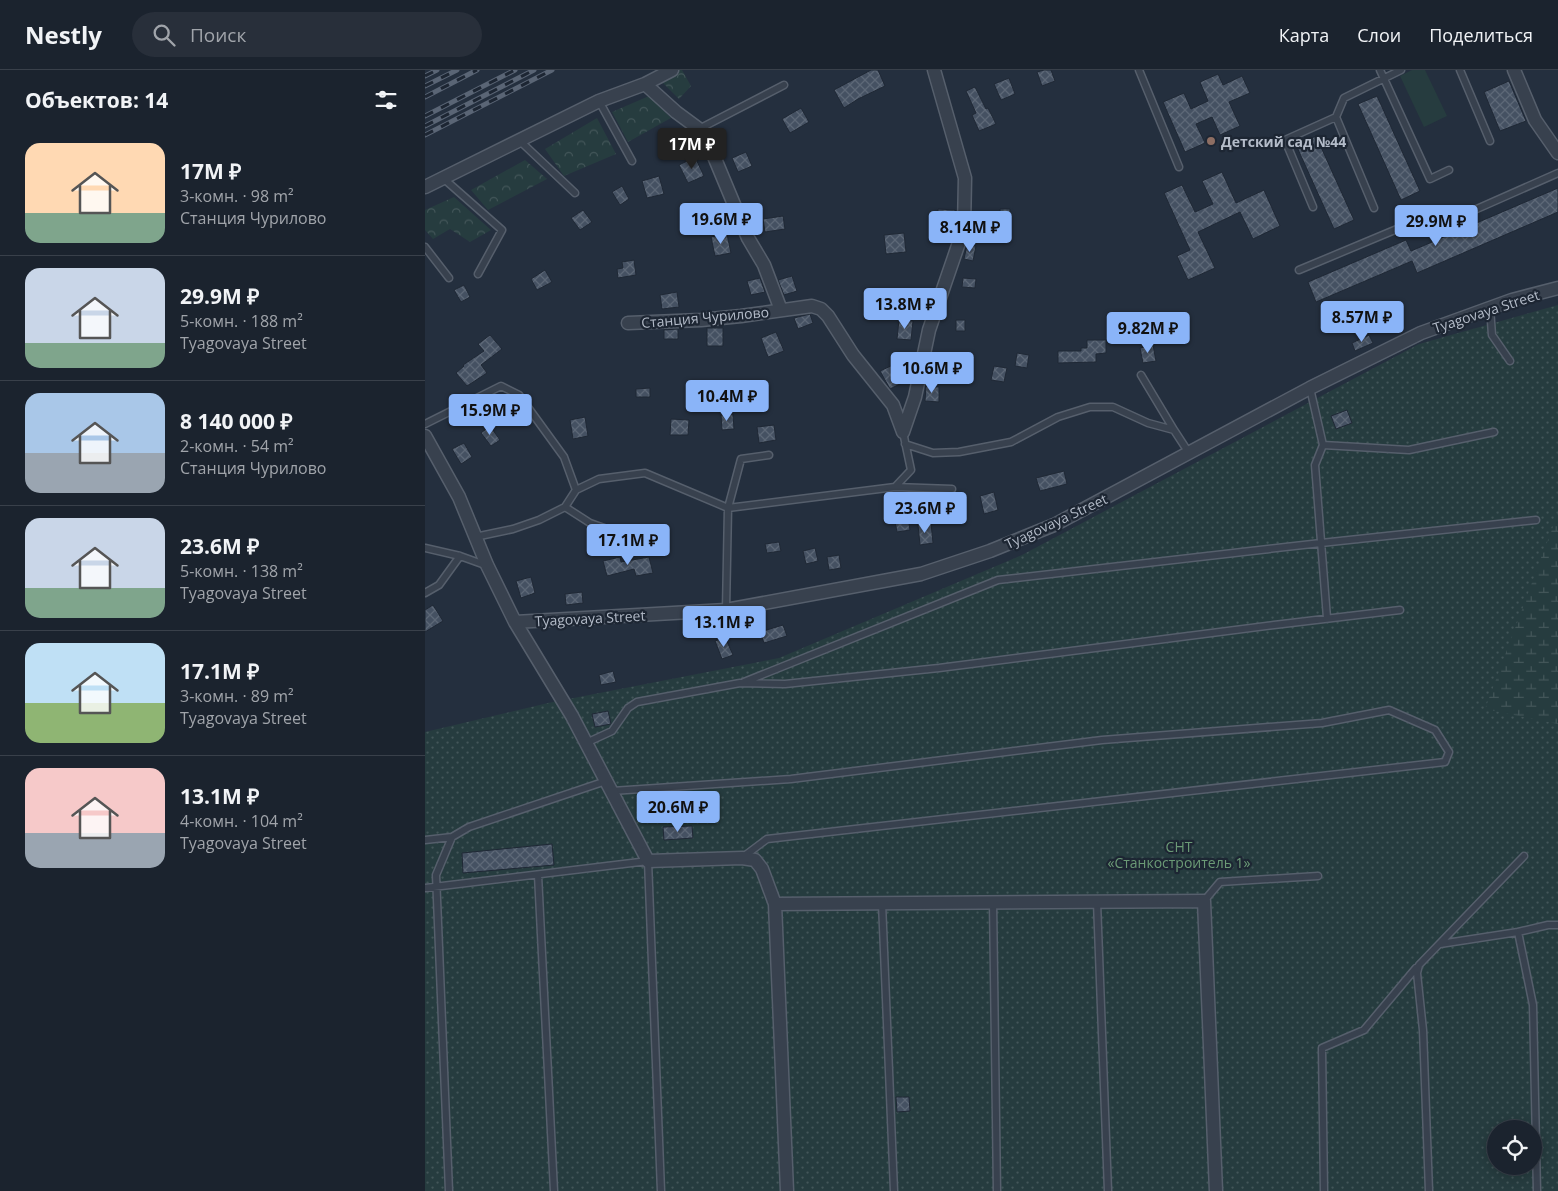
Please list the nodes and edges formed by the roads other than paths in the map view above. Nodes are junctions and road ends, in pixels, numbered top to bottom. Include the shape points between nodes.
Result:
1 (672, 70) edge
2 (934, 70) edge
3 (1139, 70) edge
4 (1380, 70) edge
5 (1401, 70) edge
6 (1460, 70) edge
7 (1514, 70) edge
8 (1383, 79) junction
9 (645, 84) junction
10 (784, 85) dead end
11 (599, 100) junction
12 (1335, 117) junction
13 (699, 129) junction
14 (520, 140) junction
15 (1490, 141) dead end
16 (1558, 153) edge
17 (632, 161) dead end
18 (1179, 167) dead end
19 (1449, 170) dead end
20 (1558, 173) edge
21 (443, 178) junction
22 (425, 187) edge
23 (575, 193) dead end
24 (1313, 207) dead end
25 (1373, 208) dead end
26 (425, 247) edge
27 (1299, 270) dead end
28 (478, 274) dead end
29 (449, 278) dead end
30 (1558, 288) edge
31 (1490, 308) junction
32 (781, 310) junction
33 (628, 323) dead end
34 (1510, 361) dead end
35 (1141, 375) dead end
36 (1310, 388) junction
37 (425, 424) edge
38 (1174, 430) junction
39 (1494, 432) dead end
40 (425, 436) edge
41 (904, 438) junction
42 (1323, 446) junction
43 (1189, 453) junction
44 (769, 455) dead end
45 (895, 487) junction
46 (953, 489) dead end
47 (576, 490) junction
48 (565, 507) junction
49 (728, 508) junction
50 (1536, 520) dead end
51 (474, 537) junction
52 (1321, 543) junction
53 (425, 548) edge
54 (625, 548) dead end
55 (460, 556) junction
56 (487, 565) junction
57 (425, 592) edge
58 (726, 610) junction
59 (1400, 610) dead end
60 (1327, 618) junction
61 (515, 622) junction
62 (740, 683) junction
63 (586, 743) junction
64 (609, 786) junction
65 (451, 838) junction
66 (425, 840) edge
67 (1524, 856) dead end
68 (742, 858) junction
69 (648, 861) junction
70 (538, 874) junction
71 (1318, 876) dead end
72 (437, 887) junction
73 (425, 888) edge
74 (1204, 901) junction
75 (993, 902) junction
76 (1097, 902) junction
77 (882, 903) junction
78 (775, 904) junction
79 (1558, 924) edge
80 (1518, 932) junction
81 (1439, 944) junction
82 (1419, 965) junction
83 (449, 1191) edge
84 (554, 1191) edge
85 (661, 1191) edge
86 (787, 1191) edge
87 (894, 1191) edge
88 (997, 1191) edge
89 (1107, 1191) edge
90 (1216, 1191) edge
91 (1324, 1191) edge
92 (1429, 1191) edge
93 (1537, 1191) edge

1 - 9 street
2 - 41 street via 965,178 964,228 929,330
3 - 18 lane
4 - 8 lane
5 - 8 lane
6 - 15 lane
7 - 16 street via 1535,120
8 - 12 lane via 1344,98
8 - 19 lane via 1429,178
9 - 11 street
9 - 13 street, Станция Чурилово
10 - 13 lane
11 - 14 street
11 - 17 lane
12 - 24 lane via 1285,140
12 - 25 lane
13 - 32 street, Станция Чурилово via 748,238 764,265
14 - 21 street
14 - 23 lane
20 - 27 lane via 1427,231 1409,224
21 - 22 street
21 - 28 lane via 502,230
26 - 29 lane
30 - 31 street, Tyagovaya Street
31 - 34 lane via 1492,335
31 - 36 street, Tyagovaya Street via 1421,333
32 - 33 street, Станция Чурилово via 709,319
32 - 41 street, Станция Чурилово via 813,306 828,316 853,355 893,405
35 - 38 lane
36 - 42 lane
36 - 43 street, Tyagovaya Street
37 - 47 lane via 501,386 519,394 564,457
38 - 41 lane via 1148,423 1113,407 1090,407 1058,417 1011,442 959,452 933,452
38 - 43 lane
39 - 42 lane via 1409,450
40 - 51 street via 459,497
41 - 45 lane, Станция Чурилово via 911,470
42 - 52 lane via 1315,466
43 - 58 street, Tyagovaya Street via 1054,525 990,551 921,574
44 - 49 lane via 741,459
45 - 46 lane
45 - 49 lane
47 - 48 lane
47 - 49 lane via 599,479 645,472
48 - 51 lane via 513,529
48 - 54 lane via 590,523 618,533
49 - 58 lane
50 - 52 lane
51 - 56 street
52 - 60 lane
52 - 62 lane via 998,580
53 - 55 lane
55 - 56 lane
55 - 57 lane via 439,585
56 - 61 street
58 - 61 street, Tyagovaya Street
59 - 60 lane
60 - 62 lane via 939,668 785,684
61 - 63 street
62 - 63 lane via 637,702 628,708 612,731
63 - 64 street
64 - 65 lane via 469,827
64 - 68 lane via 791,779 1102,740 1322,723 1389,710 1435,730 1449,752 1445,762 767,839
64 - 69 street
65 - 66 lane
65 - 72 lane via 436,874
67 - 81 lane
68 - 69 street
68 - 78 street via 755,860 762,869
69 - 70 lane
69 - 85 lane
70 - 72 lane
70 - 84 lane
71 - 74 lane via 1220,882
72 - 73 lane
72 - 83 lane
74 - 76 street
74 - 90 street
75 - 76 street
75 - 77 street
75 - 88 lane
76 - 89 lane
77 - 78 street
77 - 87 lane
78 - 86 street
79 - 80 lane
80 - 81 lane
80 - 93 lane via 1533,1006
81 - 82 lane
82 - 91 lane via 1364,1030 1322,1048
82 - 92 lane

